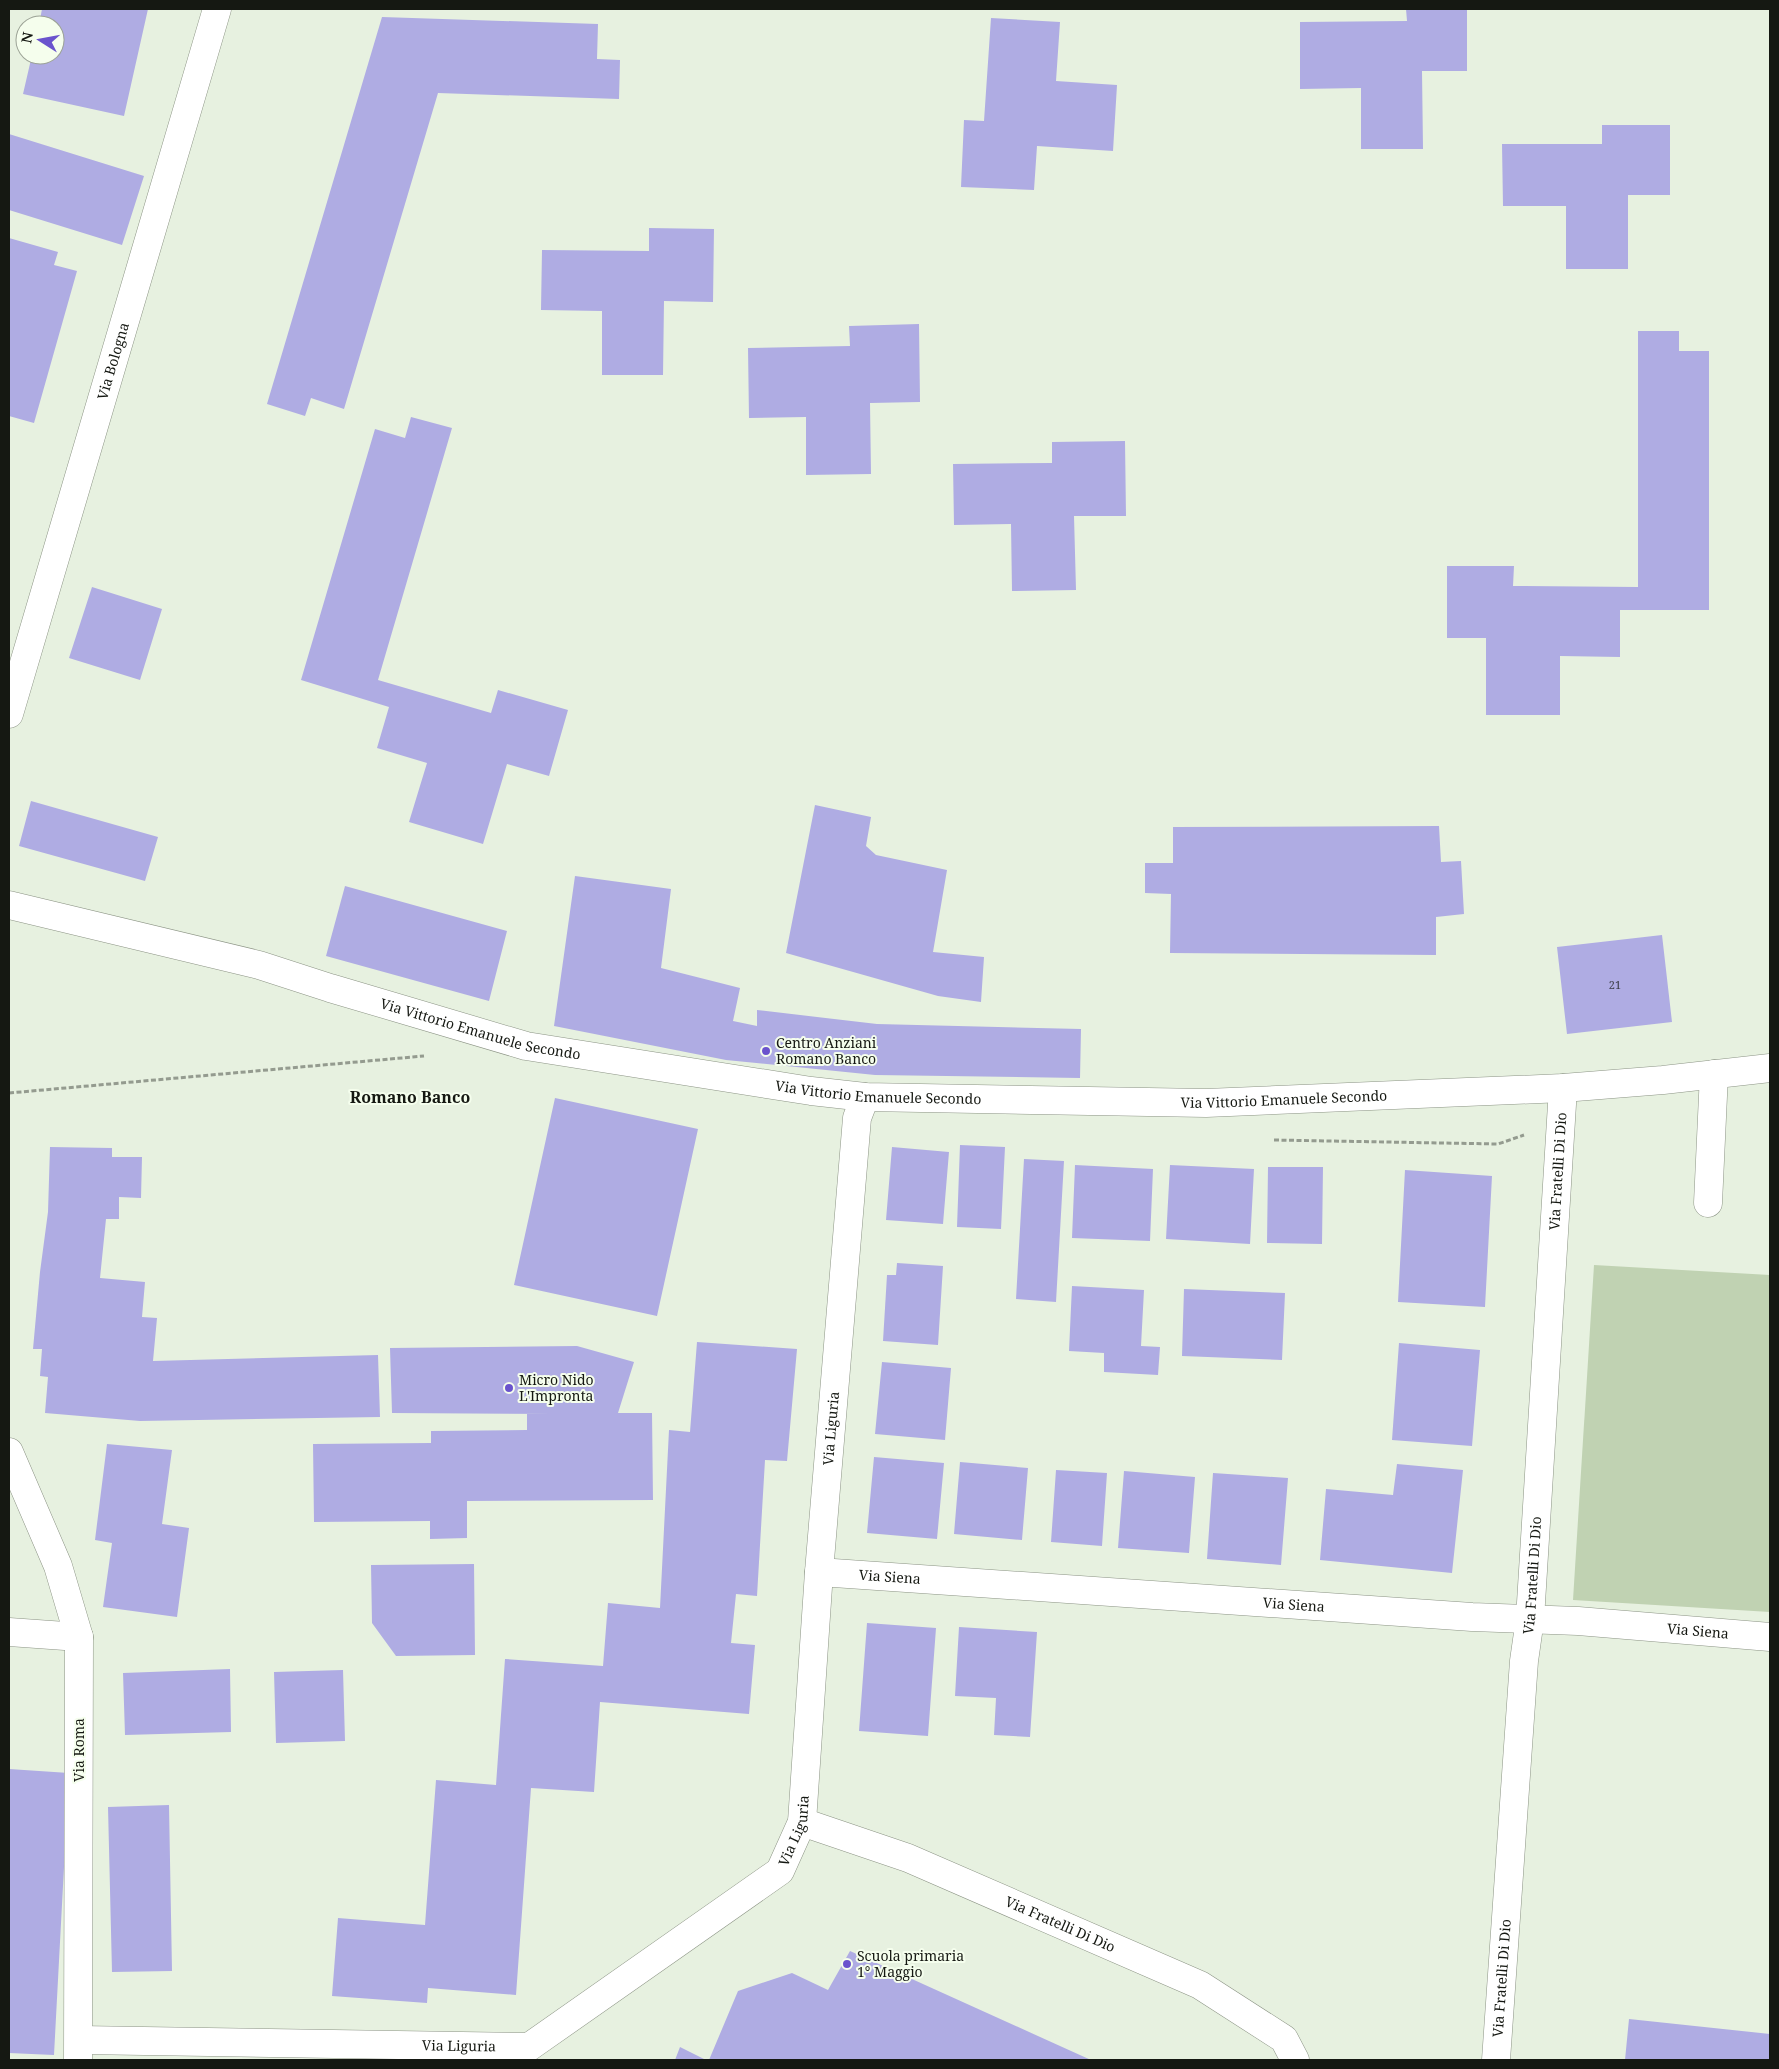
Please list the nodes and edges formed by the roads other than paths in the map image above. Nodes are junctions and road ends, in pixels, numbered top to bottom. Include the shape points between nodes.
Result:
1 (217, 9) edge
2 (9, 714) edge
3 (9, 906) edge
4 (1770, 1068) edge
5 (1714, 1074) junction
6 (1563, 1088) junction
7 (865, 1097) junction
8 (1708, 1203) dead end
9 (9, 1452) edge
10 (818, 1572) junction
11 (1530, 1618) junction
12 (9, 1632) edge
13 (79, 1637) junction
14 (1770, 1637) edge
15 (802, 1822) junction
16 (79, 2050) edge
17 (1295, 2060) edge
18 (1496, 2060) edge

1 - 2 street, Via Bologna
3 - 7 street, Via Vittorio Emanuele Secondo via 259,965 526,1046
4 - 5 street, Via Vittorio Emanuele Secondo
5 - 6 street, Via Vittorio Emanuele Secondo
5 - 8 street
6 - 7 street, Via Vittorio Emanuele Secondo via 1206,1103
6 - 11 street, Via Fratelli Di Dio
7 - 10 street, Via Liguria via 857,1118
9 - 13 street, Via Roma via 58,1566
10 - 11 street, Via Siena via 1452,1616
10 - 15 street, Via Liguria
11 - 14 street, Via Siena
11 - 18 street, Via Fratelli Di Dio via 1524,1661
12 - 13 street
13 - 16 street, Via Roma
15 - 16 street, Via Liguria via 780,1870 529,2047
15 - 17 street, Via Fratelli Di Dio via 908,1858 1200,1985 1284,2039

